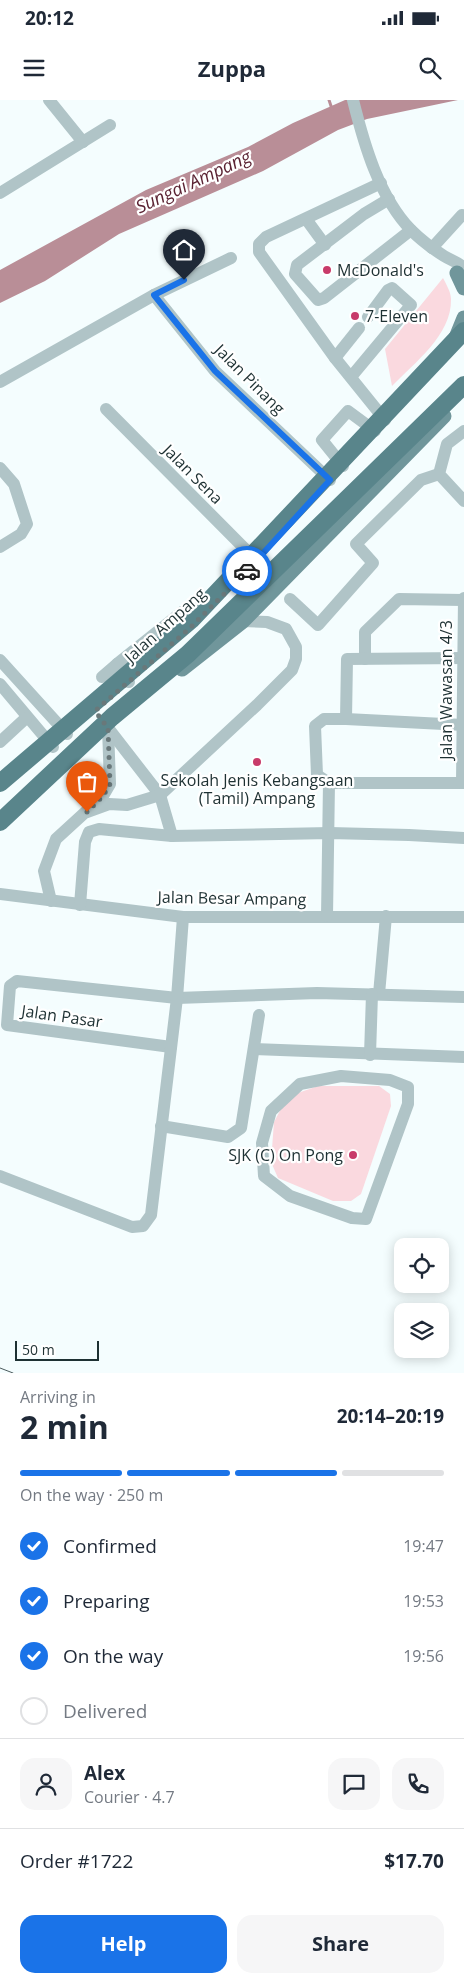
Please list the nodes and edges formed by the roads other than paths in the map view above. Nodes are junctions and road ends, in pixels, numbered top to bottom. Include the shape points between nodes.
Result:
1 (49, 100) edge
2 (353, 100) edge
3 (110, 125) dead end
4 (83, 142) junction
5 (381, 183) junction
6 (1, 191) edge
7 (390, 198) junction
8 (462, 214) dead end
9 (306, 219) junction
10 (411, 230) junction
11 (325, 245) junction
12 (432, 248) junction
13 (231, 258) dead end
14 (462, 271) edge
15 (464, 288) edge
16 (154, 295) junction
17 (368, 317) dead end
18 (464, 318) edge
19 (359, 328) dead end
20 (464, 331) edge
21 (464, 337) edge
22 (452, 348) junction
23 (334, 358) junction
24 (350, 377) junction
25 (0, 382) edge
26 (464, 385) edge
27 (464, 396) edge
28 (106, 409) dead end
29 (380, 425) junction
30 (464, 431) edge
31 (343, 466) junction
32 (0, 468) edge
33 (439, 474) junction
34 (330, 480) junction
35 (464, 501) edge
36 (0, 547) edge
37 (257, 561) junction
38 (290, 599) dead end
39 (463, 599) edge
40 (182, 612) dead end
41 (243, 621) junction
42 (464, 658) edge
43 (365, 659) junction
44 (0, 660) edge
45 (116, 664) junction
46 (102, 677) dead end
47 (129, 682) junction
48 (0, 684) edge
49 (464, 708) edge
50 (95, 711) junction
51 (26, 718) junction
52 (346, 719) junction
53 (463, 725) edge
54 (108, 728) junction
55 (67, 734) junction
56 (0, 742) edge
57 (53, 747) junction
58 (0, 783) edge
59 (330, 783) junction
60 (463, 783) edge
61 (0, 793) edge
62 (160, 795) junction
63 (87, 812) junction
64 (0, 818) edge
65 (0, 822) edge
66 (330, 833) junction
67 (172, 836) junction
68 (464, 838) edge
69 (0, 894) edge
70 (51, 901) junction
71 (80, 905) junction
72 (327, 916) junction
73 (386, 916) junction
74 (183, 917) junction
75 (464, 917) edge
76 (376, 994) junction
77 (464, 996) edge
78 (177, 998) junction
79 (259, 1015) dead end
80 (171, 1047) junction
81 (254, 1049) junction
82 (344, 1054) junction
83 (370, 1055) junction
84 (464, 1057) edge
85 (341, 1076) junction
86 (161, 1126) junction
87 (0, 1176) edge

1 - 4 street
2 - 5 street
3 - 4 street
4 - 6 street
5 - 7 street
5 - 9 street
7 - 10 street
7 - 11 street
8 - 12 street
9 - 11 street
9 - 23 street via 266,237 260,244 260,252
10 - 11 street via 318,300 294,270 296,265
10 - 12 street
12 - 14 street
13 - 16 street
14 - 15 main road
16 - 25 street
16 - 34 street, Jalan Pinang via 215,371
17 - 24 street via 392,288 411,305
18 - 22 main road
19 - 23 street
20 - 58 highway, bridge via 190,620
21 - 22 main road, Jalan Ampang
22 - 29 main road, Jalan Ampang
23 - 24 street
24 - 29 street
26 - 65 highway, bridge via 188,654 112,717
27 - 41 main road
28 - 37 street, Jalan Sena
29 - 31 main road, Jalan Ampang
29 - 31 street via 348,411 322,440
30 - 33 street via 447,444
31 - 34 main road, Jalan Ampang
32 - 36 street via 14,484 27,524 21,534
33 - 35 street
33 - 38 street via 421,480 356,544 373,564 318,625
34 - 37 main road, Jalan Ampang
37 - 47 main road, Jalan Ampang via 190,628
39 - 42 street, Jalan Wawasan 4/3
39 - 43 street via 398,599 365,632
40 - 45 street
41 - 54 main road
41 - 62 street via 267,622 286,629 296,647 292,670
42 - 43 street
42 - 49 street, Jalan Wawasan 4/3
43 - 52 street via 347,659
44 - 55 street
45 - 46 street
45 - 47 street
47 - 50 main road, Jalan Ampang
48 - 51 street
49 - 53 street, Jalan Wawasan 4/3
50 - 54 main road
50 - 55 main road, Jalan Ampang
51 - 56 street
51 - 57 street
52 - 53 street
52 - 59 street via 324,719 315,726 316,774
53 - 60 street, Jalan Wawasan 4/3
54 - 62 street
54 - 63 street via 110,784
54 - 64 main road
55 - 57 main road, Jalan Ampang
57 - 61 main road, Jalan Ampang
59 - 60 street
59 - 66 street
62 - 63 street via 127,805 109,804
62 - 67 street
63 - 70 street via 56,839 48,856 44,871
66 - 67 street
66 - 68 street
66 - 72 street
67 - 71 street via 99,829 89,832 84,842
69 - 70 street, Jalan Besar Ampang
70 - 71 street, Jalan Besar Ampang
71 - 74 street, Jalan Besar Ampang
72 - 73 street, Jalan Besar Ampang
72 - 74 street, Jalan Besar Ampang
73 - 75 street, Jalan Besar Ampang
73 - 76 street
74 - 78 street
76 - 77 street
76 - 78 street
76 - 83 street
78 - 80 street
78 - 80 street, Jalan Pasar via 13,982 10,986 7,1025
79 - 81 street
80 - 86 street
81 - 82 street
81 - 86 street via 241,1128 234,1134 228,1137
82 - 83 street
82 - 85 street
83 - 84 street
85 - 85 street via 300,1084 271,1110 262,1143 264,1176 290,1196 352,1218 366,1219 408,1104 408,1087 390,1080
86 - 87 street via 150,1215 143,1226 132,1227

